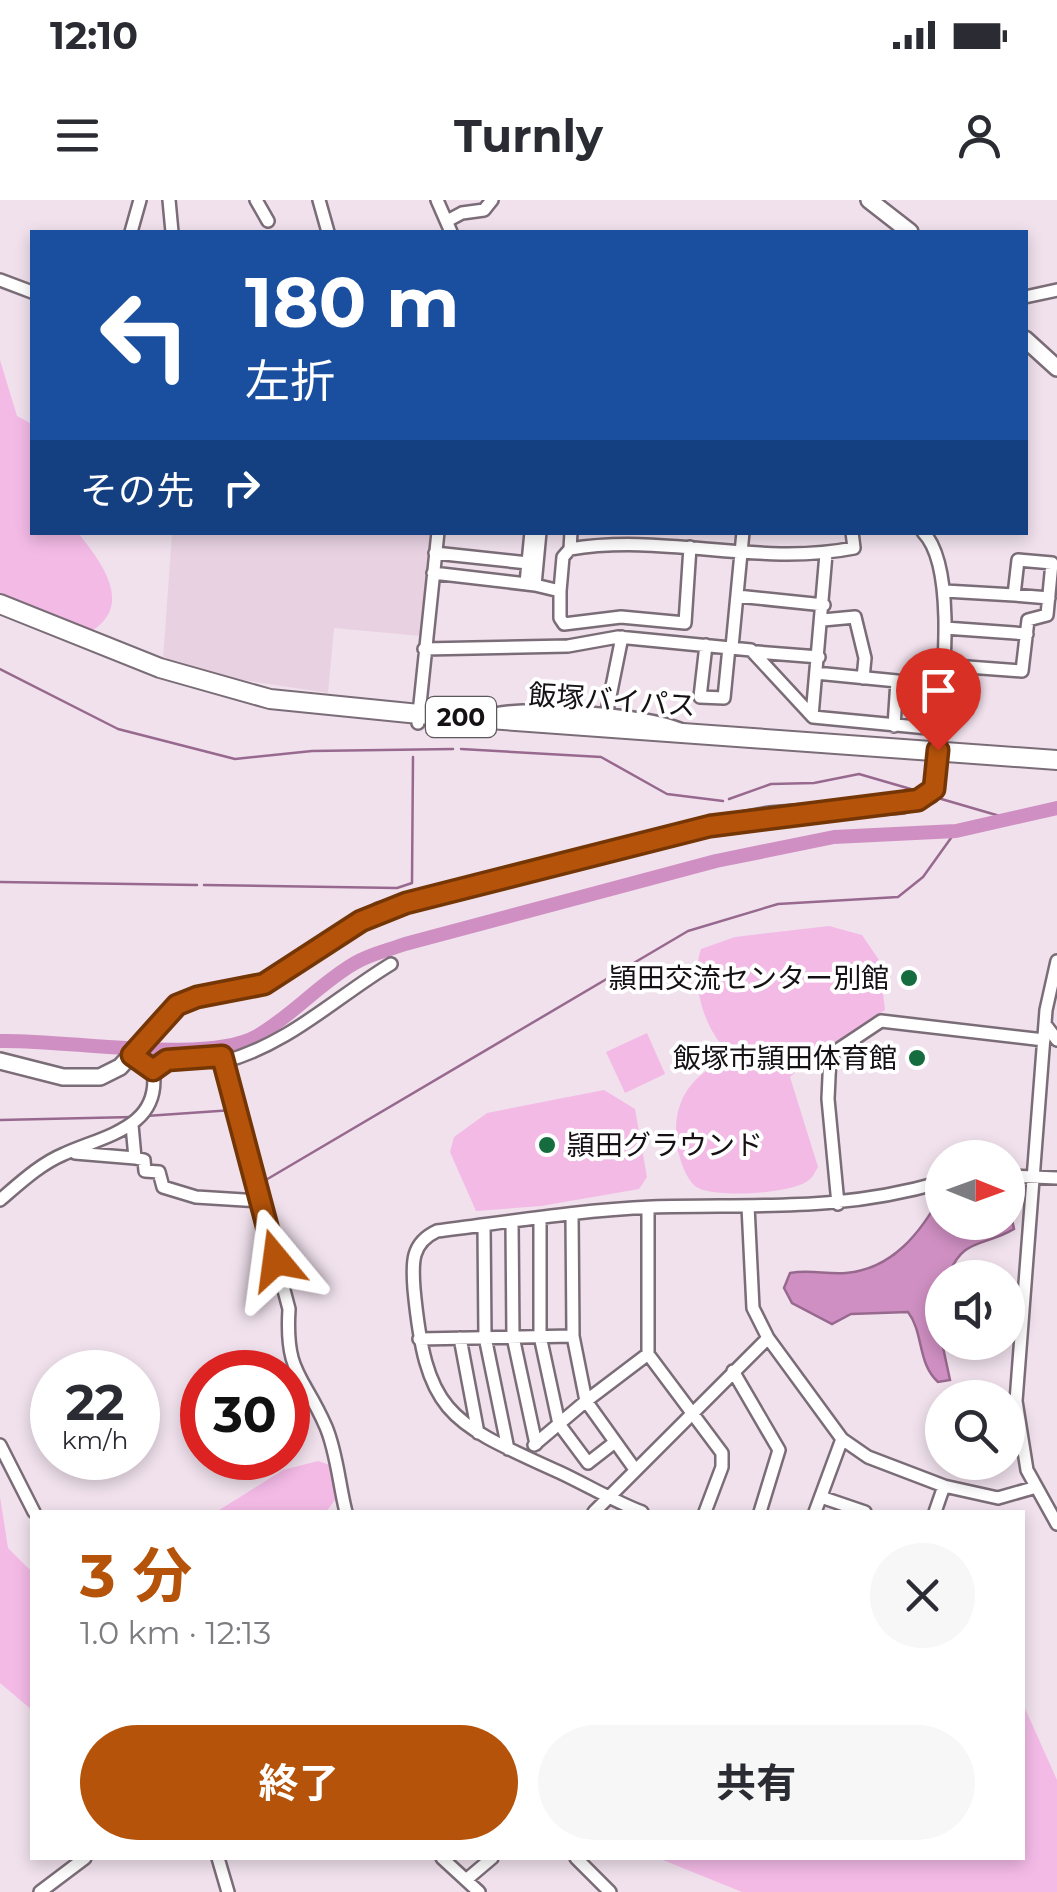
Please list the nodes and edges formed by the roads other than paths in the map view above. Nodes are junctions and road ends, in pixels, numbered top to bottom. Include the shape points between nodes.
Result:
1 (140, 200) edge
2 (170, 200) edge
3 (256, 200) edge
4 (318, 200) edge
5 (437, 200) edge
6 (492, 200) edge
7 (869, 200) edge
8 (268, 221) dead end
9 (452, 229) edge
10 (132, 230) edge
11 (172, 230) edge
12 (327, 230) edge
13 (907, 230) edge
14 (0, 280) edge
15 (1057, 290) edge
16 (30, 291) edge
17 (1028, 296) edge
18 (1028, 342) edge
19 (1057, 368) edge
20 (438, 535) edge
21 (531, 535) edge
22 (539, 535) edge
23 (572, 535) edge
24 (743, 535) edge
25 (852, 535) edge
26 (925, 535) edge
27 (690, 547) junction
28 (570, 549) junction
29 (741, 551) junction
30 (435, 553) junction
31 (826, 554) junction
32 (528, 563) junction
33 (433, 574) junction
34 (530, 584) junction
35 (945, 590) junction
36 (560, 592) junction
37 (1014, 595) junction
38 (737, 596) junction
39 (1049, 598) junction
40 (0, 604) edge
41 (824, 606) junction
42 (0, 615) edge
43 (823, 620) junction
44 (945, 628) junction
45 (1026, 634) junction
46 (622, 637) junction
47 (706, 645) junction
48 (730, 647) junction
49 (424, 648) junction
50 (757, 652) junction
51 (819, 656) junction
52 (941, 664) junction
53 (816, 673) junction
54 (863, 678) junction
55 (812, 716) junction
56 (418, 718) junction
57 (605, 722) junction
58 (894, 726) junction
59 (938, 729) junction
60 (937, 756) junction
61 (1057, 760) edge
62 (1057, 770) edge
63 (1057, 961) edge
64 (392, 964) dead end
65 (1050, 1040) edge
66 (132, 1055) junction
67 (0, 1061) edge
68 (224, 1062) junction
69 (153, 1070) junction
70 (132, 1126) junction
71 (70, 1152) junction
72 (135, 1158) junction
73 (1025, 1177) edge
74 (1033, 1178) junction
75 (1057, 1178) edge
76 (925, 1186) edge
77 (0, 1200) edge
78 (260, 1201) junction
79 (838, 1204) junction
80 (748, 1206) junction
81 (648, 1208) junction
82 (572, 1216) junction
83 (540, 1219) junction
84 (512, 1222) junction
85 (484, 1225) junction
86 (540, 1336) junction
87 (573, 1336) junction
88 (513, 1337) junction
89 (460, 1338) junction
90 (485, 1338) junction
91 (768, 1338) junction
92 (419, 1339) junction
93 (648, 1354) junction
94 (733, 1371) junction
95 (586, 1401) junction
96 (693, 1412) junction
97 (559, 1424) junction
98 (478, 1434) junction
99 (842, 1440) junction
100 (615, 1442) junction
101 (536, 1444) junction
102 (0, 1445) edge
103 (508, 1449) junction
104 (522, 1456) junction
105 (634, 1468) junction
106 (944, 1486) junction
107 (1034, 1488) junction
108 (608, 1496) junction
109 (821, 1497) junction
110 (33, 1510) edge
111 (346, 1510) edge
112 (596, 1510) edge
113 (638, 1510) edge
114 (706, 1510) edge
115 (761, 1510) edge
116 (816, 1510) edge
117 (859, 1510) edge
118 (936, 1510) edge
119 (1057, 1524) edge
120 (82, 1860) edge
121 (219, 1860) edge
122 (444, 1860) edge
123 (490, 1860) edge
124 (578, 1860) edge
125 (466, 1880) junction
126 (40, 1892) edge
127 (228, 1892) edge
128 (479, 1892) edge
129 (610, 1892) edge

1 - 10 street
2 - 11 street
3 - 8 street
4 - 12 street
5 - 9 street
6 - 9 street via 484,210 462,213
7 - 13 main road
14 - 16 street
15 - 17 street
18 - 19 main road
20 - 30 street
21 - 32 street
22 - 34 street
23 - 28 street
24 - 29 street
25 - 31 street via 854,548
26 - 35 street
27 - 28 street via 632,542
27 - 29 street
27 - 36 street via 684,622 620,617 564,624
28 - 36 street
29 - 31 street
29 - 38 street
30 - 32 street
30 - 33 street
31 - 41 street
32 - 34 street
33 - 34 street
33 - 49 street
34 - 36 street
35 - 37 street
35 - 44 street
37 - 39 street
37 - 39 street via 1018,560 1052,563
38 - 41 street
38 - 48 street
39 - 45 street via 1048,614 1028,620
40 - 56 highway, 飯塚バイパス / 200 via 229,689
41 - 43 street
42 - 56 highway, 200 via 195,691 260,708
43 - 51 street
43 - 54 street via 855,617 866,658
44 - 45 street
44 - 52 street
45 - 52 street via 1022,671
46 - 47 street
46 - 49 street via 568,646
46 - 57 street
47 - 48 street
47 - 48 street via 700,696 724,698
48 - 50 street
49 - 56 street
50 - 51 street
50 - 55 street
51 - 53 street
52 - 59 street
53 - 54 street
53 - 55 street
54 - 58 street via 897,680
55 - 58 street
56 - 57 highway, 飯塚バイパス / 200
56 - 60 highway, 200
57 - 60 highway, 飯塚バイパス / 200
58 - 59 street
59 - 60 street
60 - 61 highway, 飯塚バイパス / 200
60 - 62 highway, 200
60 - 66 main road via 930,794 902,805 710,826 393,907 264,984 189,999
63 - 65 street via 1045,1024
64 - 68 street via 298,1030
65 - 74 street
65 - 79 street via 882,1021 830,1055
66 - 67 main road via 112,1072 88,1078
66 - 69 street
68 - 69 street via 222,1056 167,1060
68 - 78 street
69 - 70 street via 147,1102
70 - 71 street
70 - 72 street
71 - 72 street
71 - 77 street
72 - 78 street via 144,1160 145,1171 158,1172 163,1187 180,1193
73 - 74 street
74 - 75 street
74 - 107 street via 1016,1401 1018,1438
76 - 79 street
78 - 111 street via 290,1309 292,1370 326,1425
79 - 80 street
80 - 81 street
80 - 91 street via 750,1291
81 - 82 street
81 - 93 street
82 - 83 street
82 - 87 street
83 - 84 street
83 - 86 street
84 - 85 street
84 - 88 street
85 - 90 street
85 - 92 street via 437,1231 416,1248
86 - 87 street
86 - 88 street
86 - 97 street
87 - 95 street
88 - 90 street
88 - 101 street
89 - 90 street
89 - 92 street
89 - 98 street
90 - 103 street
91 - 94 street
91 - 99 street
92 - 98 street via 438,1394
93 - 95 street
93 - 96 street
94 - 96 street
94 - 115 street via 779,1450
95 - 97 street
95 - 100 street
96 - 105 street
96 - 114 street via 722,1453
97 - 100 street via 588,1463
97 - 101 street
98 - 103 street
99 - 106 street
99 - 109 street
100 - 105 street
101 - 104 street
102 - 110 street
103 - 104 street
104 - 108 street
105 - 108 street
106 - 107 street via 998,1498
106 - 118 street
107 - 119 street
108 - 112 street
108 - 113 street
109 - 116 street
109 - 117 street
120 - 126 street
121 - 127 street
122 - 125 street
123 - 125 street
124 - 129 street
125 - 128 street

